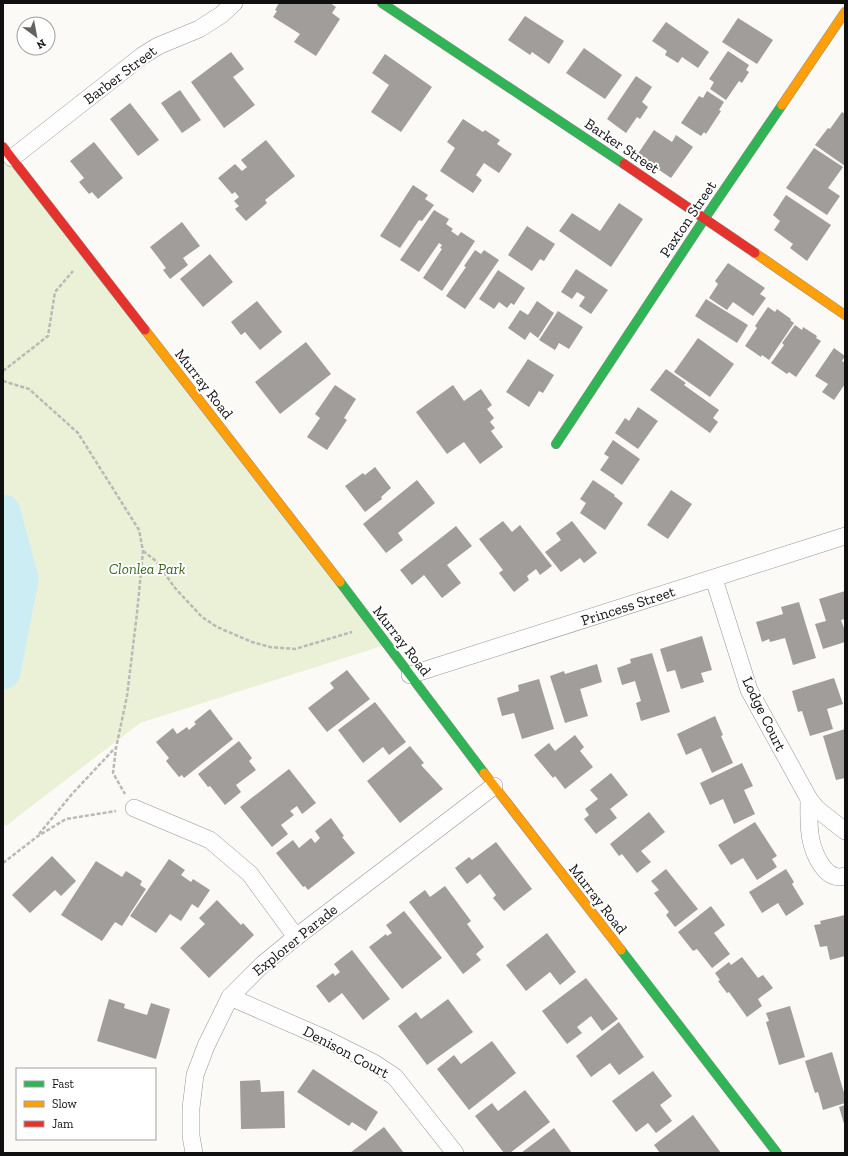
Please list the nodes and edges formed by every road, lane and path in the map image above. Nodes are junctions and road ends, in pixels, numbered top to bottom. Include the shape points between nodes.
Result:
1 (234, 3) edge
2 (382, 3) edge
3 (845, 12) edge
4 (7, 153) edge
5 (706, 218) junction
6 (87, 255) junction
7 (845, 315) edge
8 (3, 372) edge
9 (3, 381) edge
10 (556, 444) dead end
11 (845, 536) edge
12 (143, 551) junction
13 (714, 579) junction
14 (371, 623) junction
15 (410, 675) junction
16 (116, 748) junction
17 (494, 786) junction
18 (808, 799) junction
19 (134, 808) junction
20 (845, 831) edge
21 (38, 836) junction
22 (3, 863) edge
23 (845, 876) edge
24 (296, 937) junction
25 (230, 997) junction
26 (194, 1153) edge
27 (455, 1153) edge
28 (777, 1153) edge

1 - 4 street, Barber Street via 199,29 158,46 142,56
2 - 5 street, Barker Street
3 - 5 street, Paxton Street
4 - 6 street, Murray Road
5 - 7 street, Barker Street
5 - 10 street, Paxton Street
6 - 8 path via 55,292 48,336
6 - 14 street, Murray Road
9 - 12 path via 29,389 78,433 139,530
11 - 13 street, Princess Street
12 - 14 path via 156,561 175,588 202,617 217,627 252,642 270,647 295,649 348,634
12 - 16 path via 127,696
13 - 15 street, Princess Street
13 - 18 street, Lodge Court via 749,690
14 - 15 street, Murray Road
15 - 17 street, Murray Road
16 - 19 path via 113,773
16 - 21 path via 72,794
17 - 24 street, Explorer Parade
17 - 28 street, Murray Road
18 - 20 street, Lodge Court
18 - 23 street, Lodge Court via 811,841 819,860 824,869 833,876
19 - 21 path via 66,819
19 - 24 street via 210,840 250,874
21 - 22 path
24 - 25 street, Explorer Parade via 263,964
25 - 26 street, Explorer Parade via 195,1075 191,1108
25 - 27 street, Denison Court via 374,1062 395,1078

